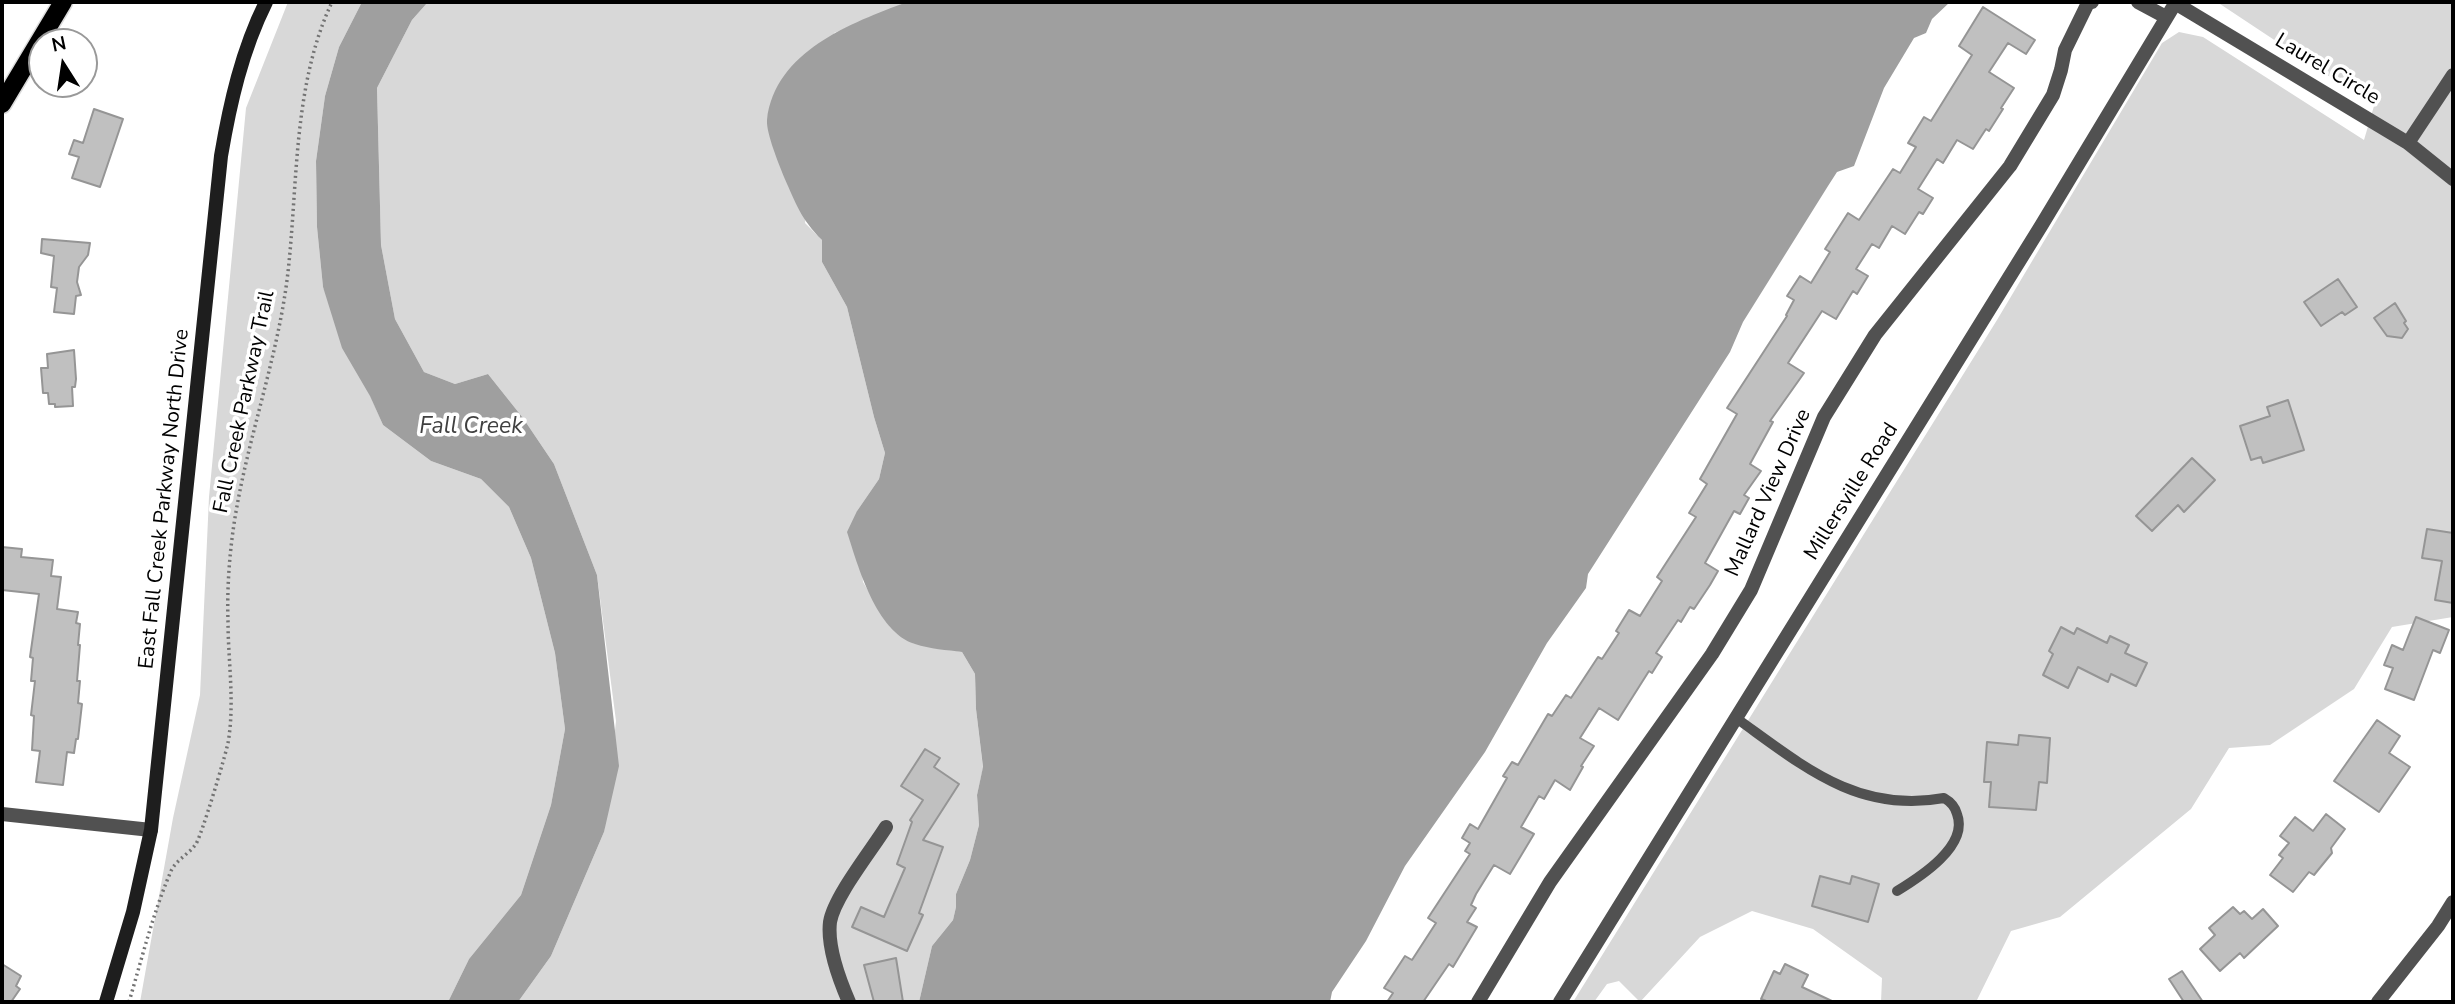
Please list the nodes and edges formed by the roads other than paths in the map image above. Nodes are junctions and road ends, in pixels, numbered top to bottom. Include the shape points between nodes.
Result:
1 (63, 2) edge
2 (266, 2) edge
3 (2092, 2) edge
4 (2138, 2) edge
5 (2175, 2) edge
6 (2166, 17) junction
7 (2453, 75) edge
8 (2, 104) edge
9 (2408, 143) junction
10 (2453, 179) edge
11 (1736, 718) junction
12 (2, 814) edge
13 (886, 827) dead end
14 (150, 830) junction
15 (1897, 891) dead end
16 (2453, 902) edge
17 (106, 1002) edge
18 (849, 1002) edge
19 (1478, 1002) edge
20 (1560, 1002) edge
21 (2378, 1002) edge

1 - 8 main road
2 - 14 main road, East Fall Creek Parkway North Drive via 234,91 221,156
3 - 19 street, Mallard View Drive via 2065,50 2053,95 2010,166 1875,335 1824,417 1751,590 1712,654 1550,882
4 - 6 street
5 - 6 street, Millersville Road
5 - 9 street, Laurel Circle
6 - 11 street, Millersville Road
7 - 9 street
9 - 10 street, Laurel Circle
11 - 15 lane via 1797,762 1848,790 1901,802 1950,801 1960,828 1949,850
11 - 20 street, Millersville Road
12 - 14 street
13 - 18 street via 831,918 831,941
14 - 17 main road, East Fall Creek Parkway North Drive via 133,912
16 - 21 street

